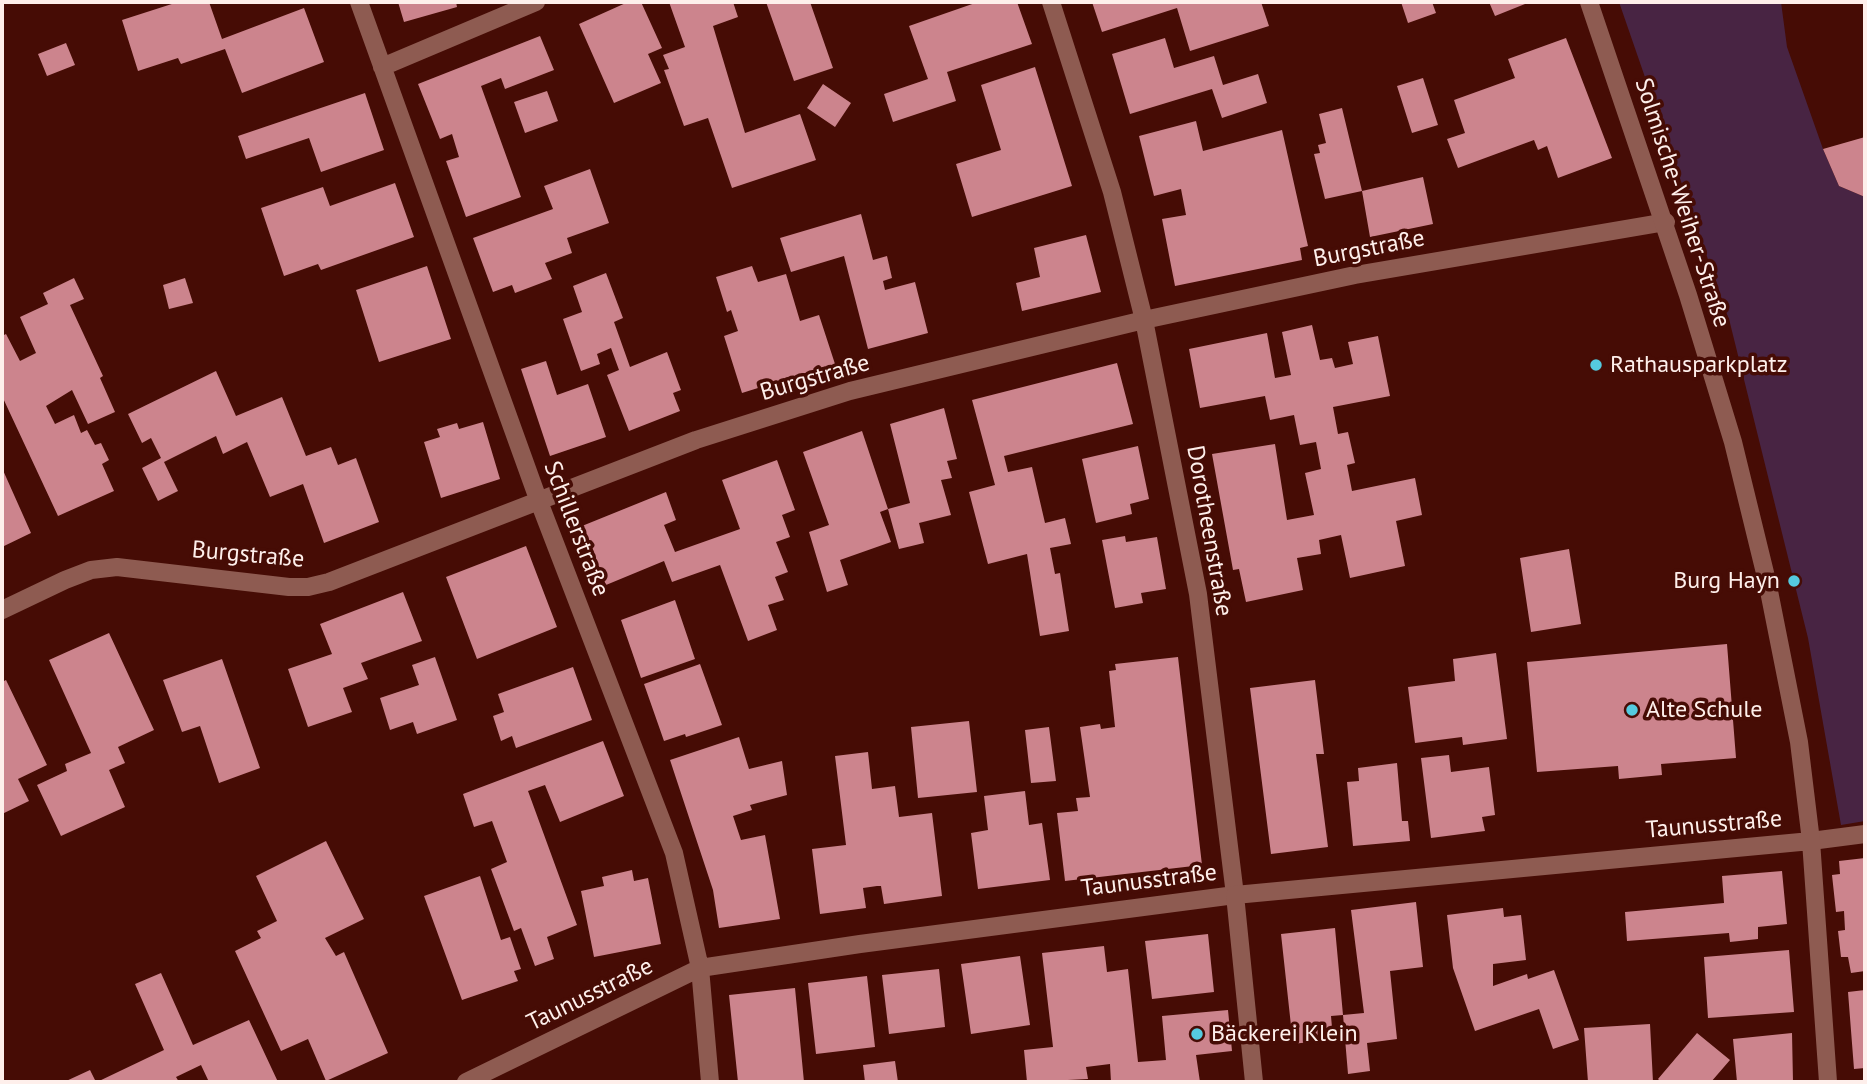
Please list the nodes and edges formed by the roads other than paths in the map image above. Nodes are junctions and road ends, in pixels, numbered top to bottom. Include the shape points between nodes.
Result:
1 (359, 2) edge
2 (536, 2) edge
3 (1051, 2) edge
4 (1589, 2) edge
5 (382, 67) junction
6 (1666, 222) junction
7 (1144, 320) junction
8 (538, 499) junction
9 (2, 610) edge
10 (1865, 834) edge
11 (1811, 841) junction
12 (1235, 895) junction
13 (700, 968) junction
14 (466, 1082) edge
15 (710, 1082) edge
16 (1254, 1082) edge
17 (1828, 1082) edge

1 - 5 street, Schillerstraße
2 - 5 street
3 - 7 street, Dorotheenstraße via 1112,192
4 - 6 street, Solmische-Weiher-Straße
5 - 8 street, Schillerstraße
6 - 7 street, Burgstraße via 1355,275
6 - 11 street, Solmische-Weiher-Straße via 1733,442 1767,581 1799,742
7 - 8 street, Burgstraße via 850,391 696,440
7 - 12 street, Dorotheenstraße via 1198,594
8 - 9 street, Burgstraße via 308,587 117,567 91,570
8 - 13 street, Schillerstraße via 674,853
10 - 11 street, Taunusstraße
11 - 12 street, Taunusstraße
11 - 17 street, Solmische-Weiher-Straße
12 - 13 street, Taunusstraße
12 - 16 street, Dorotheenstraße
13 - 14 street, Taunusstraße
13 - 15 street, Schillerstraße

